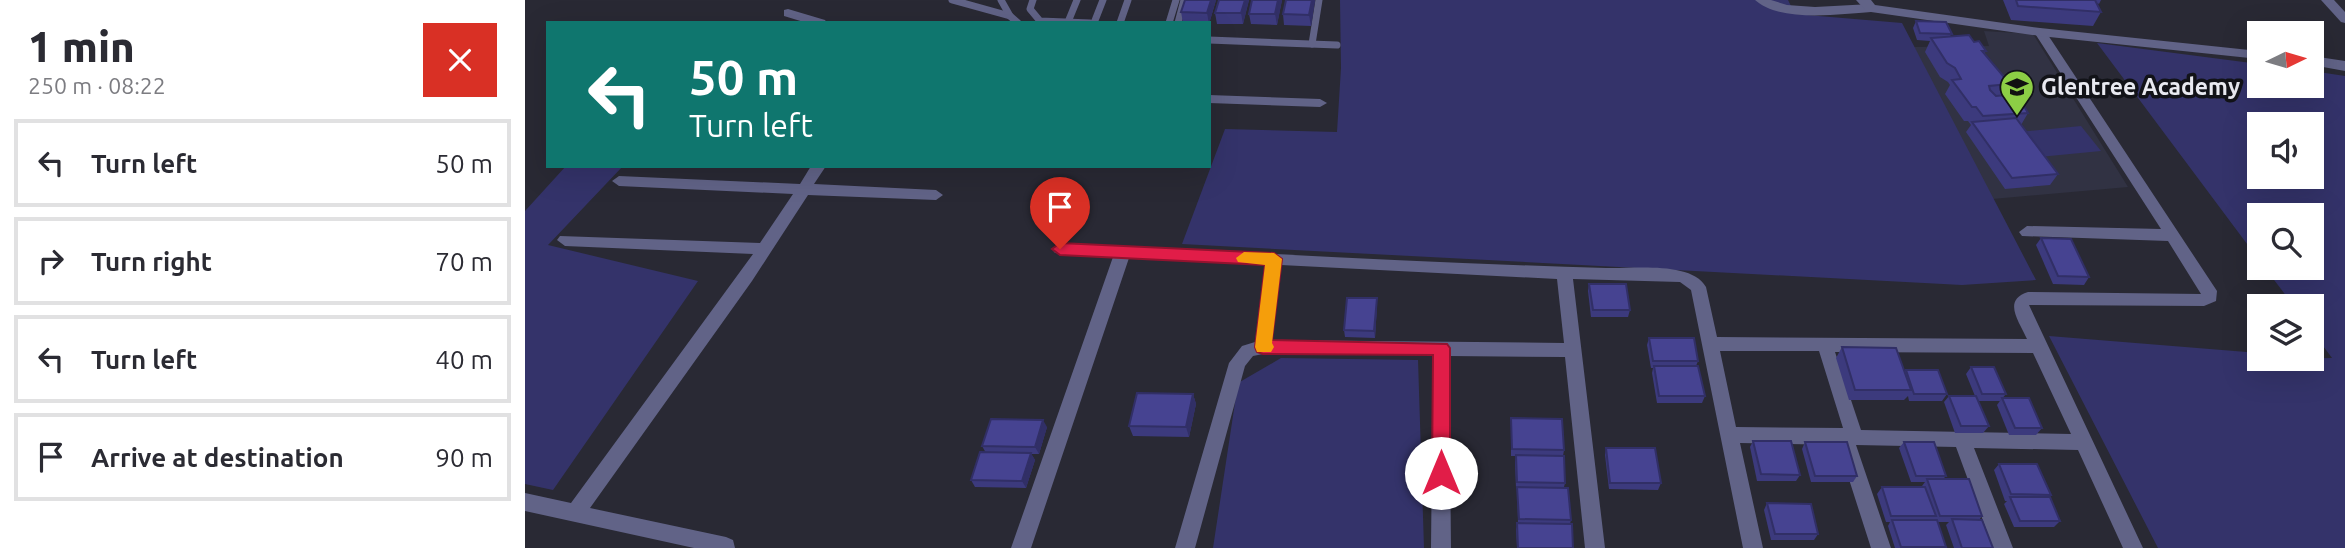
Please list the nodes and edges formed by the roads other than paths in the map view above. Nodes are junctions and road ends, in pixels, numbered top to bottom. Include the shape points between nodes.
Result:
1 (952, 0) edge
2 (1000, 0) edge
3 (1033, 0) edge
4 (1077, 0) edge
5 (1103, 0) edge
6 (1128, 0) edge
7 (1176, 0) edge
8 (1184, 0) edge
9 (1319, 0) edge
10 (1761, 0) edge
11 (2328, 1) edge
12 (2345, 2) edge
13 (1867, 4) edge
14 (788, 13) dead end
15 (1010, 16) junction
16 (2345, 19) edge
17 (814, 21) edge
18 (1016, 21) edge
19 (1040, 21) edge
20 (1068, 21) edge
21 (1093, 21) edge
22 (1121, 21) edge
23 (1171, 21) edge
24 (1179, 21) edge
25 (2040, 32) junction
26 (1211, 40) edge
27 (1312, 44) junction
28 (1337, 45) dead end
29 (2247, 54) edge
30 (2324, 63) edge
31 (2345, 66) edge
32 (1211, 99) edge
33 (1320, 103) dead end
34 (818, 168) edge
35 (619, 181) dead end
36 (804, 189) junction
37 (936, 195) dead end
38 (2027, 232) dead end
39 (2171, 234) junction
40 (565, 240) dead end
41 (765, 249) junction
42 (1060, 249) dead end
43 (1123, 252) junction
44 (1274, 259) junction
45 (1564, 273) junction
46 (1710, 344) junction
47 (1825, 345) junction
48 (2037, 346) junction
49 (1263, 347) junction
50 (1441, 348) junction
51 (1574, 350) junction
52 (1729, 435) junction
53 (1849, 435) junction
54 (1961, 438) junction
55 (2083, 442) junction
56 (525, 502) edge
57 (575, 513) junction
58 (725, 548) edge
59 (1021, 548) edge
60 (1185, 548) edge
61 (1441, 548) edge
62 (1595, 548) edge
63 (1753, 548) edge
64 (1881, 548) edge
65 (2003, 548) edge
66 (2133, 548) edge

1 - 15 lane
2 - 15 lane
3 - 19 lane via 1030,9
4 - 20 lane
5 - 21 lane
6 - 22 lane
7 - 23 lane
8 - 24 lane
9 - 27 lane
10 - 13 street via 1802,10
11 - 12 street
11 - 16 street
13 - 25 street
14 - 17 street
15 - 18 lane
25 - 29 street
25 - 39 street
26 - 27 lane
27 - 28 lane
30 - 31 street
32 - 33 street
34 - 36 street
35 - 36 street
36 - 37 street
36 - 41 street
38 - 39 street
39 - 48 street via 2210,296 2204,300 2028,298 2021,302 2021,309
40 - 41 street
41 - 57 street
42 - 43 street
43 - 44 street
43 - 59 street
44 - 45 street
44 - 49 street
45 - 46 street via 1683,276 1698,287
45 - 51 street
46 - 47 street
46 - 52 street
47 - 48 street
47 - 53 street
48 - 55 street
49 - 50 street
49 - 60 street via 1248,351 1237,363
50 - 51 street
50 - 61 street
51 - 62 street
52 - 53 street
52 - 63 street
53 - 54 street
53 - 64 street
54 - 55 street
54 - 65 street
55 - 66 street
56 - 57 street
57 - 58 street

